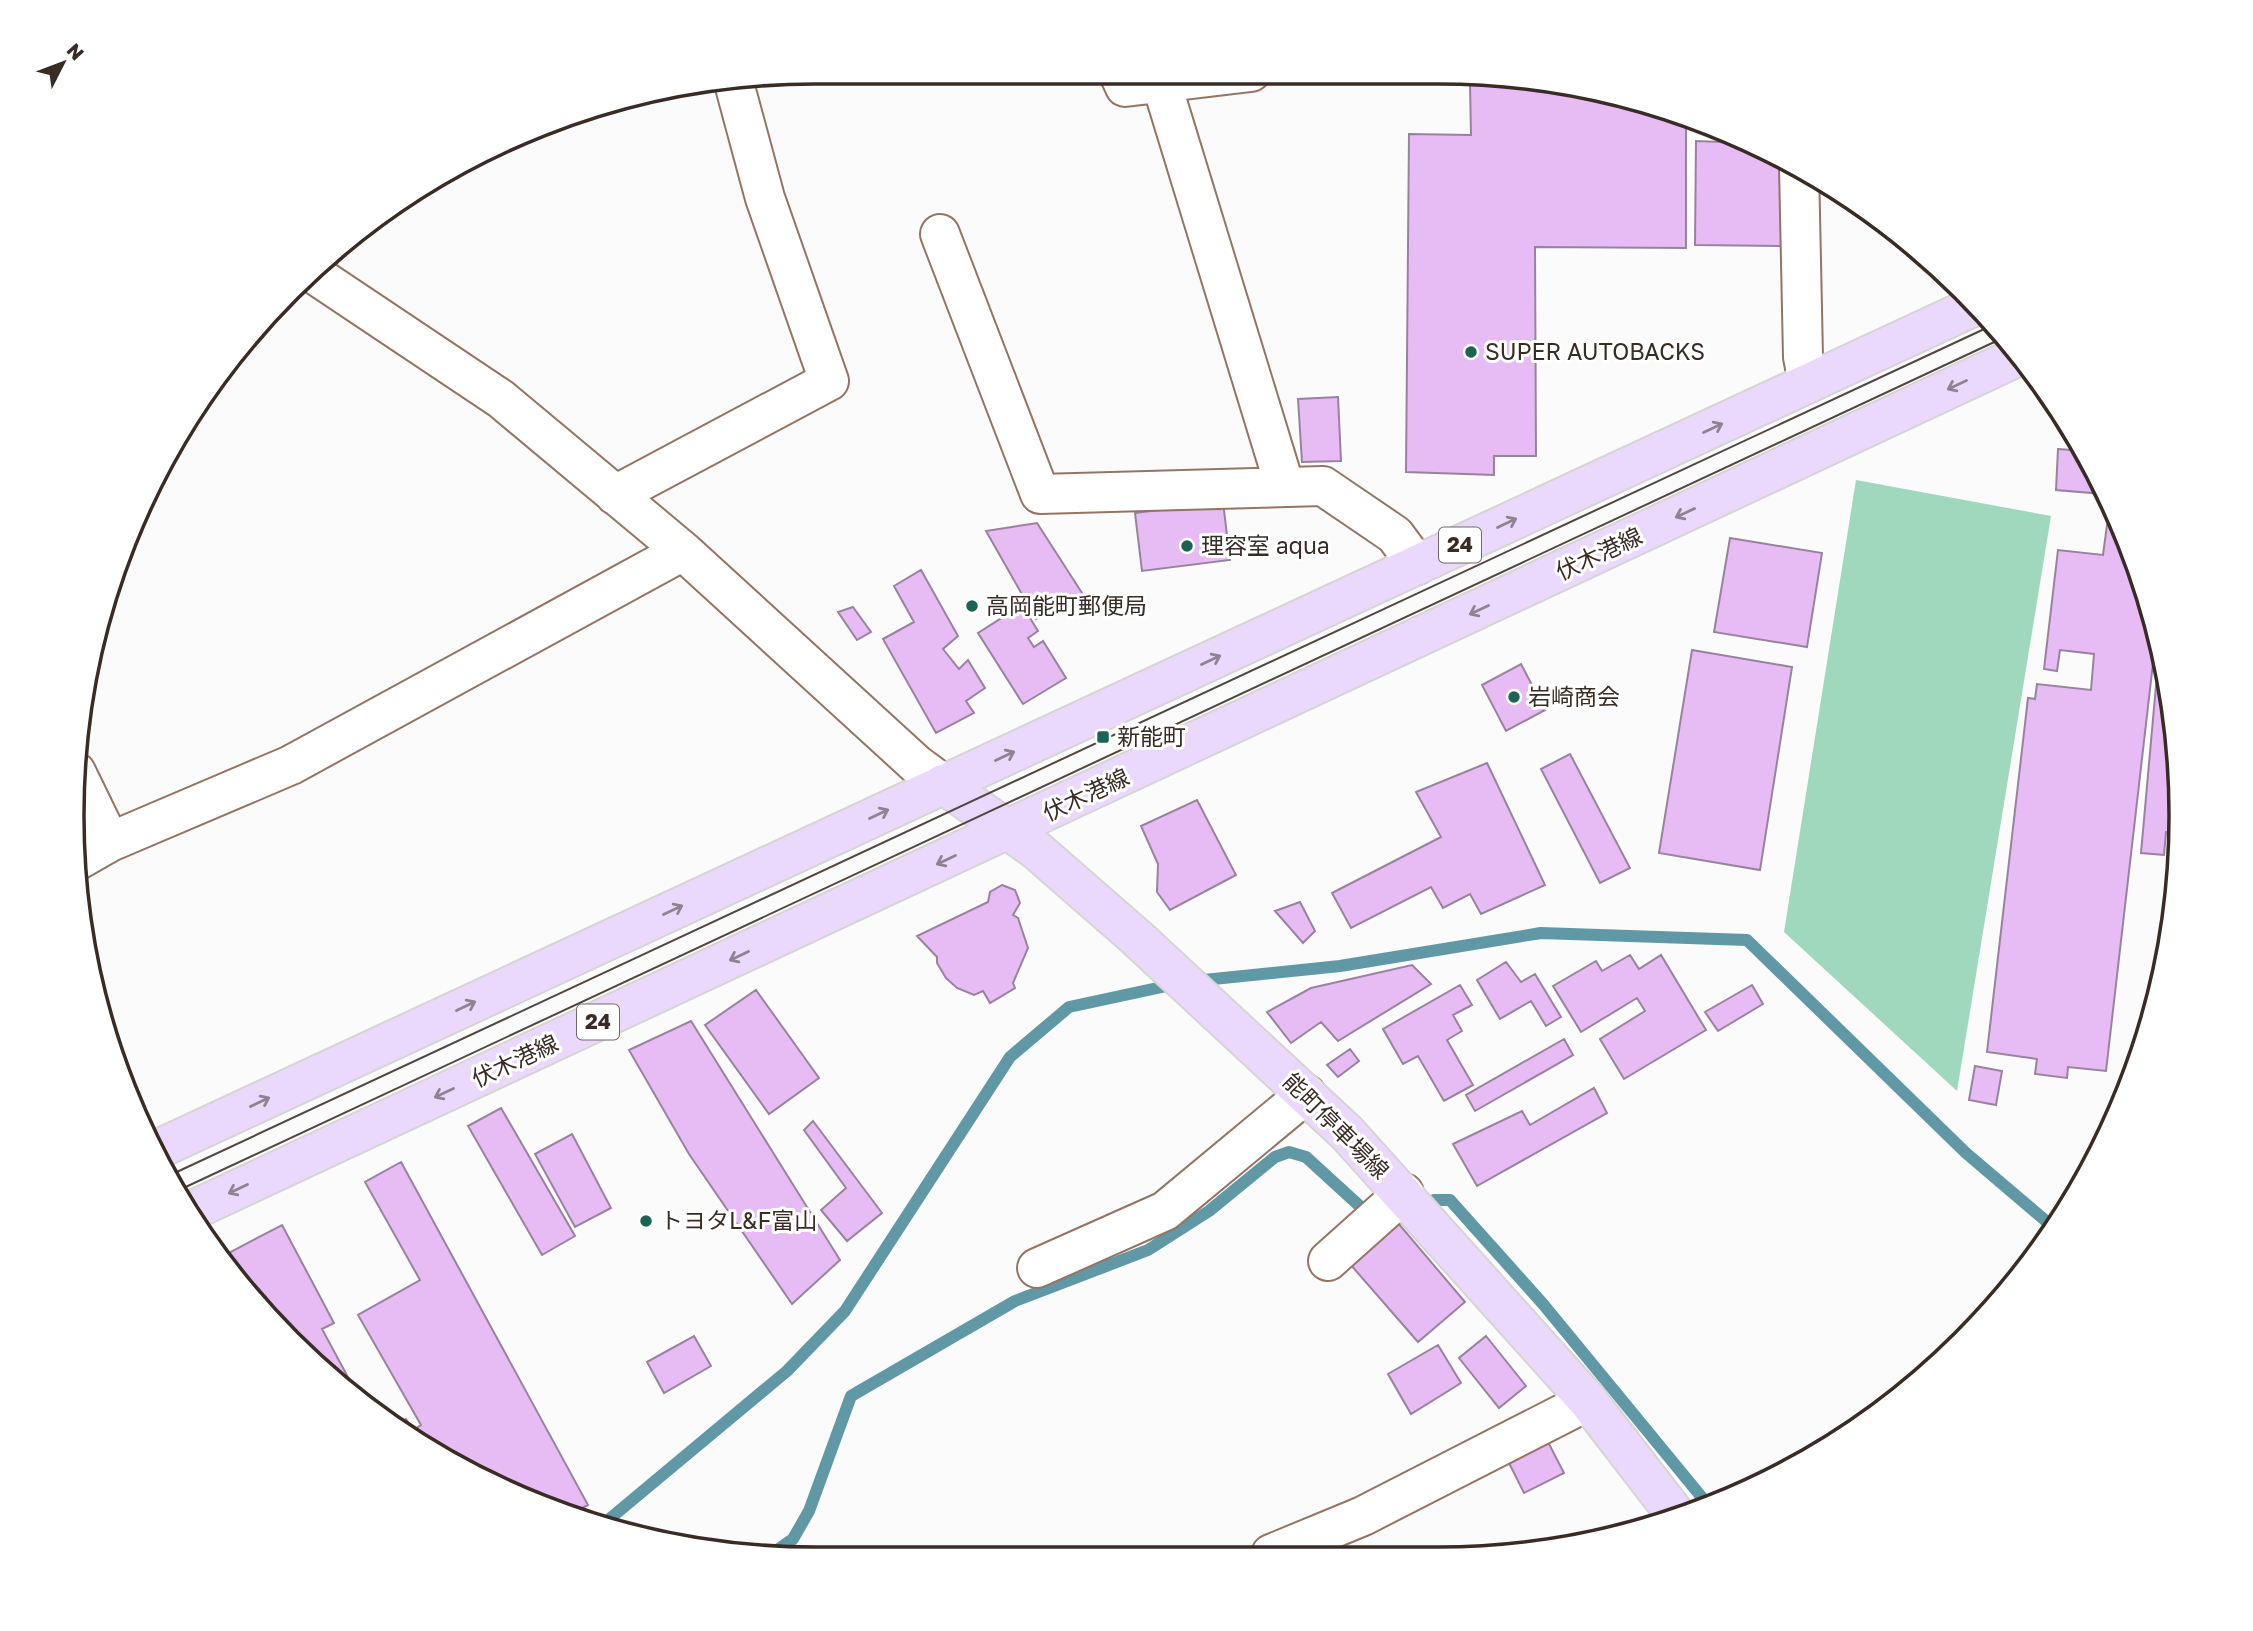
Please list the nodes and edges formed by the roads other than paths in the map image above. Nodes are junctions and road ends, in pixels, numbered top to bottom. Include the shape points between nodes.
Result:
1 (1124, 84) edge
2 (1169, 84) edge
3 (1162, 85) junction
4 (736, 89) edge
5 (1799, 180) edge
6 (940, 234) dead end
7 (320, 278) edge
8 (1966, 310) edge
9 (2010, 360) edge
10 (1808, 383) junction
11 (1285, 487) junction
12 (615, 495) junction
13 (683, 551) junction
14 (1417, 565) junction
15 (943, 784) junction
16 (85, 791) edge
17 (1008, 831) junction
18 (110, 842) junction
19 (86, 856) edge
20 (1306, 1094) junction
21 (163, 1147) edge
22 (1404, 1193) junction
23 (198, 1208) edge
24 (1328, 1261) dead end
25 (1037, 1268) dead end
26 (1588, 1401) junction
27 (1671, 1509) edge
28 (1290, 1547) edge

1 - 3 street
2 - 3 street
3 - 11 street
4 - 12 street via 765,198 829,381
5 - 10 street via 1803,357
6 - 11 street via 1040,494
7 - 12 street via 501,399
8 - 10 main road, 24
9 -> 17 main road, 伏木港線 / 24
14 -> 10 main road, 24
11 - 14 street via 1323,486 1395,535
12 - 13 street
13 - 15 street
13 - 18 street via 291,765
15 -> 14 main road, 24
15 - 17 main road, 能町停車場線
21 -> 15 main road, 24
16 - 18 street
17 - 20 main road, 能町停車場線 via 1035,849 1136,938
17 -> 23 main road, 伏木港線 / 24
18 - 19 street
20 - 22 main road, 能町停車場線
20 - 25 street via 1165,1211
22 - 24 street
22 - 26 main road, 能町停車場線
26 - 27 main road, 能町停車場線
26 - 28 street via 1363,1516

